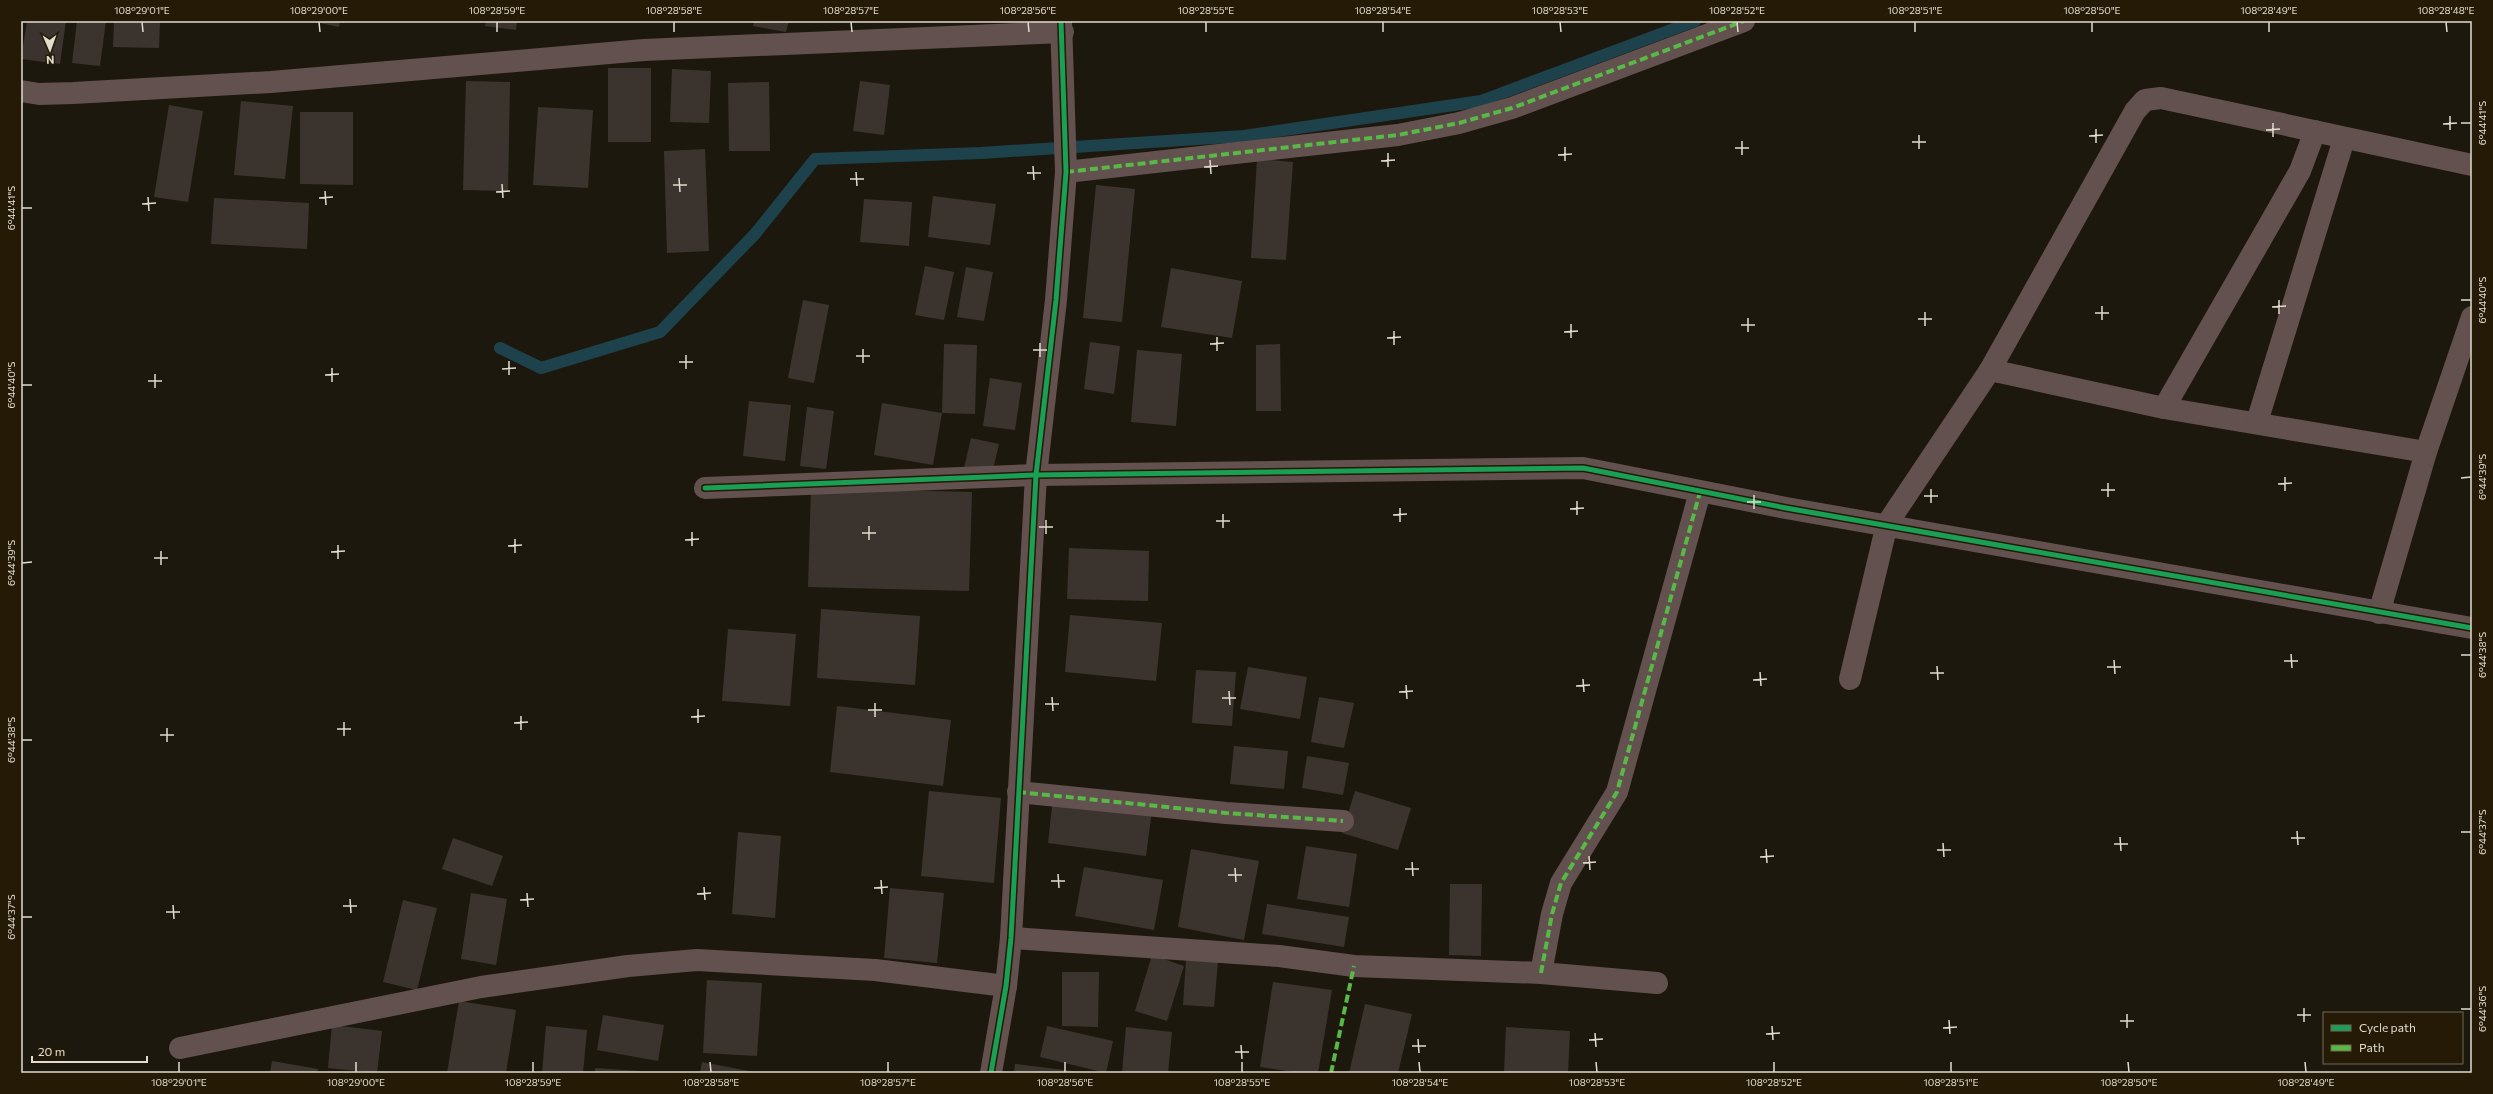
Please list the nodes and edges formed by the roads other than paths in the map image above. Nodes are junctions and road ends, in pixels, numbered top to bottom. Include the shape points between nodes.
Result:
1 (1744, 21) edge
2 (1062, 27) edge
3 (21, 91) edge
4 (2315, 131) junction
5 (2344, 139) junction
6 (2307, 155) junction
7 (2336, 161) junction
8 (2472, 165) edge
9 (1066, 166) junction
10 (2472, 317) edge
11 (1990, 370) junction
12 (2164, 408) junction
13 (2257, 422) junction
14 (2426, 452) junction
15 (1036, 475) junction
16 (705, 488) dead end
17 (1700, 492) junction
18 (1887, 524) junction
19 (2379, 613) junction
20 (2472, 628) edge
21 (1850, 679) dead end
22 (1018, 792) junction
23 (1343, 821) dead end
24 (1012, 938) junction
25 (1541, 974) junction
26 (1657, 984) dead end
27 (1006, 986) junction
28 (180, 1048) dead end
29 (991, 1073) edge

1 - 9 street via 1512,108 1459,123 1398,135
2 - 3 street via 644,50 271,82 73,93 39,94
2 - 9 street
4 - 5 street
4 - 6 street
4 - 11 street via 2161,98 2145,100 2135,111
5 - 7 street
5 - 8 street
6 - 7 street
6 - 12 street
7 - 13 street
9 - 15 street via 1056,300
10 - 14 street
11 - 12 street
11 - 18 street
12 - 13 street
13 - 14 street
14 - 19 street
15 - 16 street
15 - 17 street via 1583,468
15 - 22 street
17 - 18 street
17 - 25 street via 1617,792 1561,883 1552,914
18 - 19 street
18 - 21 street
19 - 20 street
22 - 23 street via 1226,813
22 - 24 street
24 - 25 street via 1279,956 1354,966
24 - 27 street
25 - 26 street
27 - 28 street via 875,970 697,960 628,966 481,987
27 - 29 street

